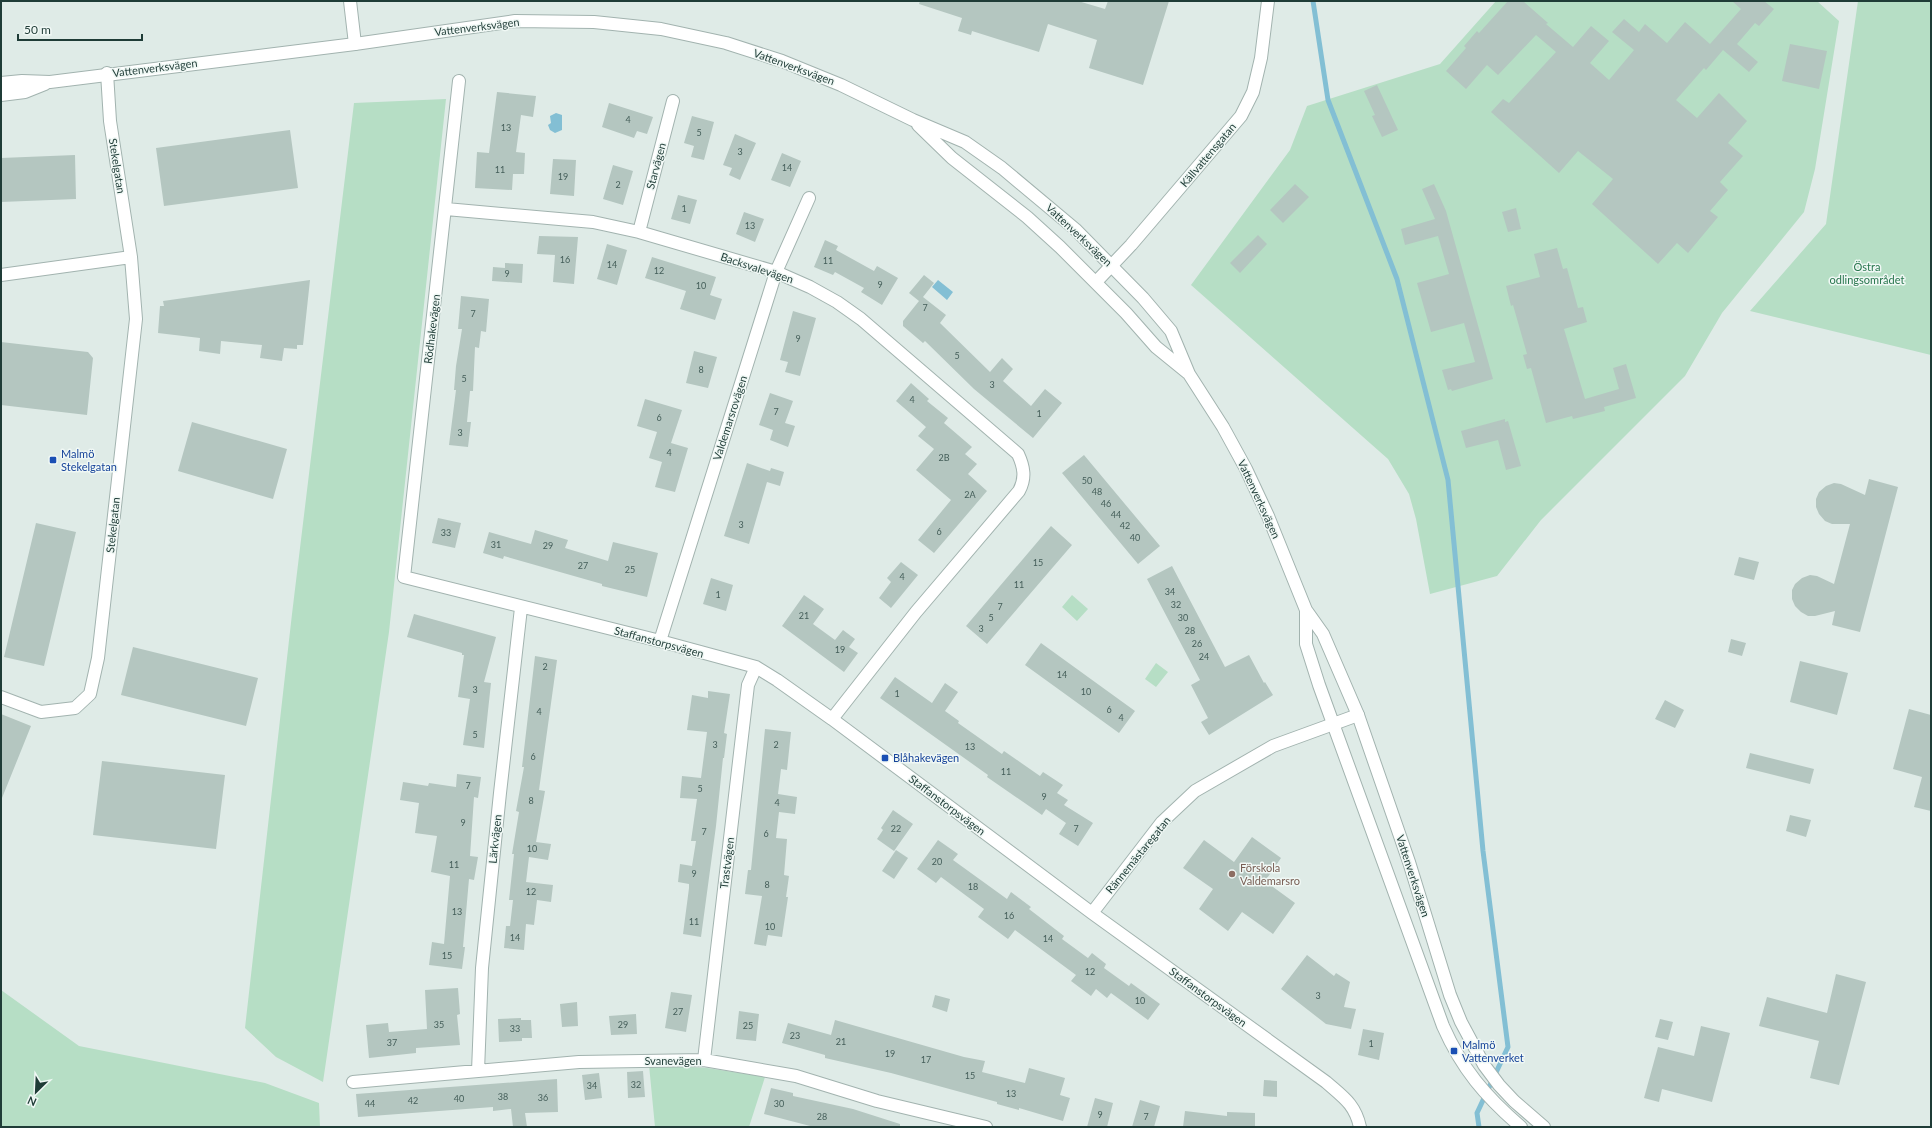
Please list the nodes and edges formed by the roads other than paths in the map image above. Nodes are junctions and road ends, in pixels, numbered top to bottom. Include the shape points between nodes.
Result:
1 (350, 1) edge
2 (1268, 1) edge
3 (355, 44) junction
4 (107, 74) junction
5 (460, 81) dead end
6 (50, 82) junction
7 (1, 83) edge
8 (1, 95) edge
9 (673, 101) dead end
10 (913, 120) junction
11 (808, 198) dead end
12 (446, 209) junction
13 (639, 232) junction
14 (131, 257) junction
15 (1112, 266) junction
16 (776, 272) junction
17 (1, 275) edge
18 (1096, 282) junction
19 (1189, 374) junction
20 (404, 578) joint
21 (522, 608) junction
22 (1306, 610) junction
23 (660, 641) junction
24 (756, 668) junction
25 (1, 697) edge
26 (1358, 715) junction
27 (832, 719) junction
28 (1334, 725) junction
29 (1092, 913) junction
30 (704, 1060) junction
31 (478, 1071) junction
32 (353, 1082) dead end
33 (986, 1127) edge
34 (1360, 1127) edge
35 (1521, 1127) edge
36 (1544, 1127) edge

1 - 3 street
2 - 15 street, Källvattensgatan via 1255,85 1241,116
3 - 4 street, Vattenverksvägen
3 - 10 street, Vattenverksvägen via 515,21 594,22 661,29 726,43 782,61 841,85
4 - 6 street, Vattenverksvägen
4 - 14 street, Stekelgatan via 110,121
5 - 12 street, Rödhakevägen
6 - 7 street, Vattenverksvägen
6 - 8 street, Vattenverksvägen via 25,92
9 - 13 street, Starvägen
10 - 15 street, Vattenverksvägen via 965,142 1002,168 1075,229
10 - 18 street, Vattenverksvägen via 952,158 1027,217
11 - 16 street, Valdemarsrovägen
12 - 13 street, Backsvalevägen via 593,222
12 - 20 street, Rödhakevägen
13 - 16 street, Backsvalevägen
14 - 17 street
14 - 25 street, Stekelgatan via 136,319 98,658 90,694 74,708 41,712
15 - 18 street, Källvattensgatan
15 - 19 street, Vattenverksvägen via 1171,331
16 - 23 street, Valdemarsrovägen
16 - 27 street, Backsvalevägen via 837,302 884,337 1018,454 1024,471 1023,484 1014,498 932,593
18 - 19 street, Vattenverksvägen via 1156,348
19 - 22 street, Vattenverksvägen via 1246,469
20 - 21 street, Staffanstorpsvägen
21 - 23 street, Staffanstorpsvägen
21 - 31 street, Lärkvägen via 482,968
22 - 26 street, Vattenverksvägen via 1323,634
22 - 28 street, Vattenverksvägen via 1306,644
23 - 24 street, Staffanstorpsvägen
24 - 27 street, Staffanstorpsvägen
24 - 30 street, Trastvägen via 748,686
26 - 28 street, Rännemästaregatan
26 - 36 street, Vattenverksvägen via 1461,1022 1484,1065 1499,1085
27 - 29 street, Staffanstorpsvägen
28 - 29 street, Rännemästaregatan via 1273,746 1195,791 1162,822
28 - 35 street, Vattenverksvägen via 1434,1003 1454,1051 1475,1081
29 - 34 street, Staffanstorpsvägen via 1326,1082 1350,1103 1357,1114
30 - 31 street, Svanevägen via 579,1062
30 - 33 street, Svanevägen via 796,1076 878,1101
31 - 32 street, Svanevägen

